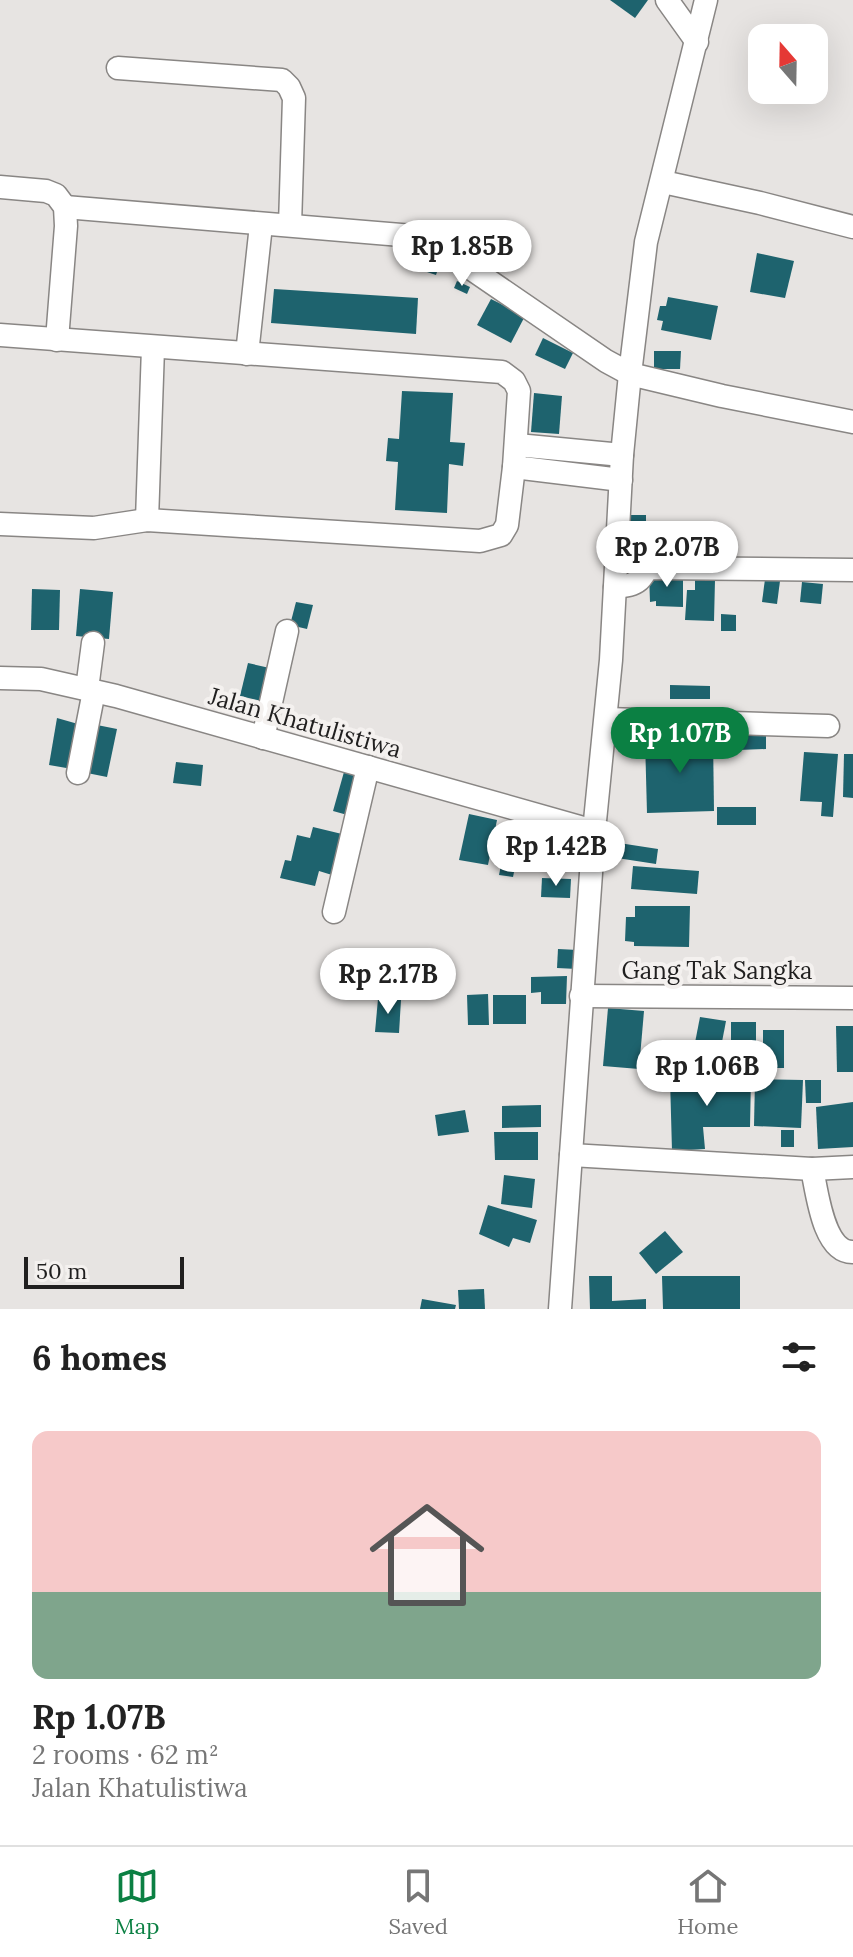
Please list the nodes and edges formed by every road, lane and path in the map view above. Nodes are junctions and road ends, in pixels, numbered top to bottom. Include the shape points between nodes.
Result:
1 (667, 0) edge
2 (706, 0) edge
3 (697, 42) junction
4 (118, 68) dead end
5 (663, 182) junction
6 (0, 187) edge
7 (65, 207) junction
8 (261, 225) junction
9 (290, 225) junction
10 (853, 227) edge
11 (0, 335) edge
12 (57, 340) junction
13 (153, 348) junction
14 (247, 354) junction
15 (630, 374) junction
16 (853, 422) edge
17 (622, 455) junction
18 (516, 456) junction
19 (621, 480) junction
20 (147, 520) junction
21 (0, 524) edge
22 (853, 570) edge
23 (615, 587) junction
24 (287, 631) dead end
25 (93, 643) dead end
26 (0, 678) edge
27 (90, 690) junction
28 (607, 719) junction
29 (828, 726) dead end
30 (263, 738) junction
31 (368, 767) junction
32 (78, 773) dead end
33 (594, 831) junction
34 (334, 912) dead end
35 (581, 996) junction
36 (853, 998) edge
37 (571, 1155) junction
38 (853, 1167) edge
39 (812, 1169) junction
40 (853, 1252) edge
41 (560, 1309) edge

1 - 3 street
2 - 3 street
3 - 5 street
4 - 9 street via 282,80 294,98
5 - 10 street
5 - 15 street via 646,242
6 - 7 street via 46,191
7 - 8 street
7 - 12 street
8 - 9 street
8 - 14 street
9 - 15 street via 425,237
11 - 12 street
12 - 13 street
13 - 14 street
13 - 20 street
14 - 18 street via 502,372 518,385
15 - 16 street
15 - 17 street
17 - 18 street
17 - 19 street
18 - 19 street
18 - 20 street via 507,525 501,535 480,541
19 - 23 street
20 - 21 street via 94,528
22 - 23 street via 653,568 630,585
23 - 28 street
24 - 30 street
25 - 27 street
26 - 27 street, Jalan Khatulistiwa via 41,679
27 - 30 street, Jalan Khatulistiwa
27 - 32 street
28 - 29 street
28 - 33 street
30 - 31 street, Jalan Khatulistiwa
31 - 33 street, Jalan Khatulistiwa
31 - 34 street
33 - 35 street
35 - 36 street, Gang Tak Sangka
35 - 37 street
37 - 39 street
37 - 41 street
38 - 39 street
39 - 40 street via 833,1243

